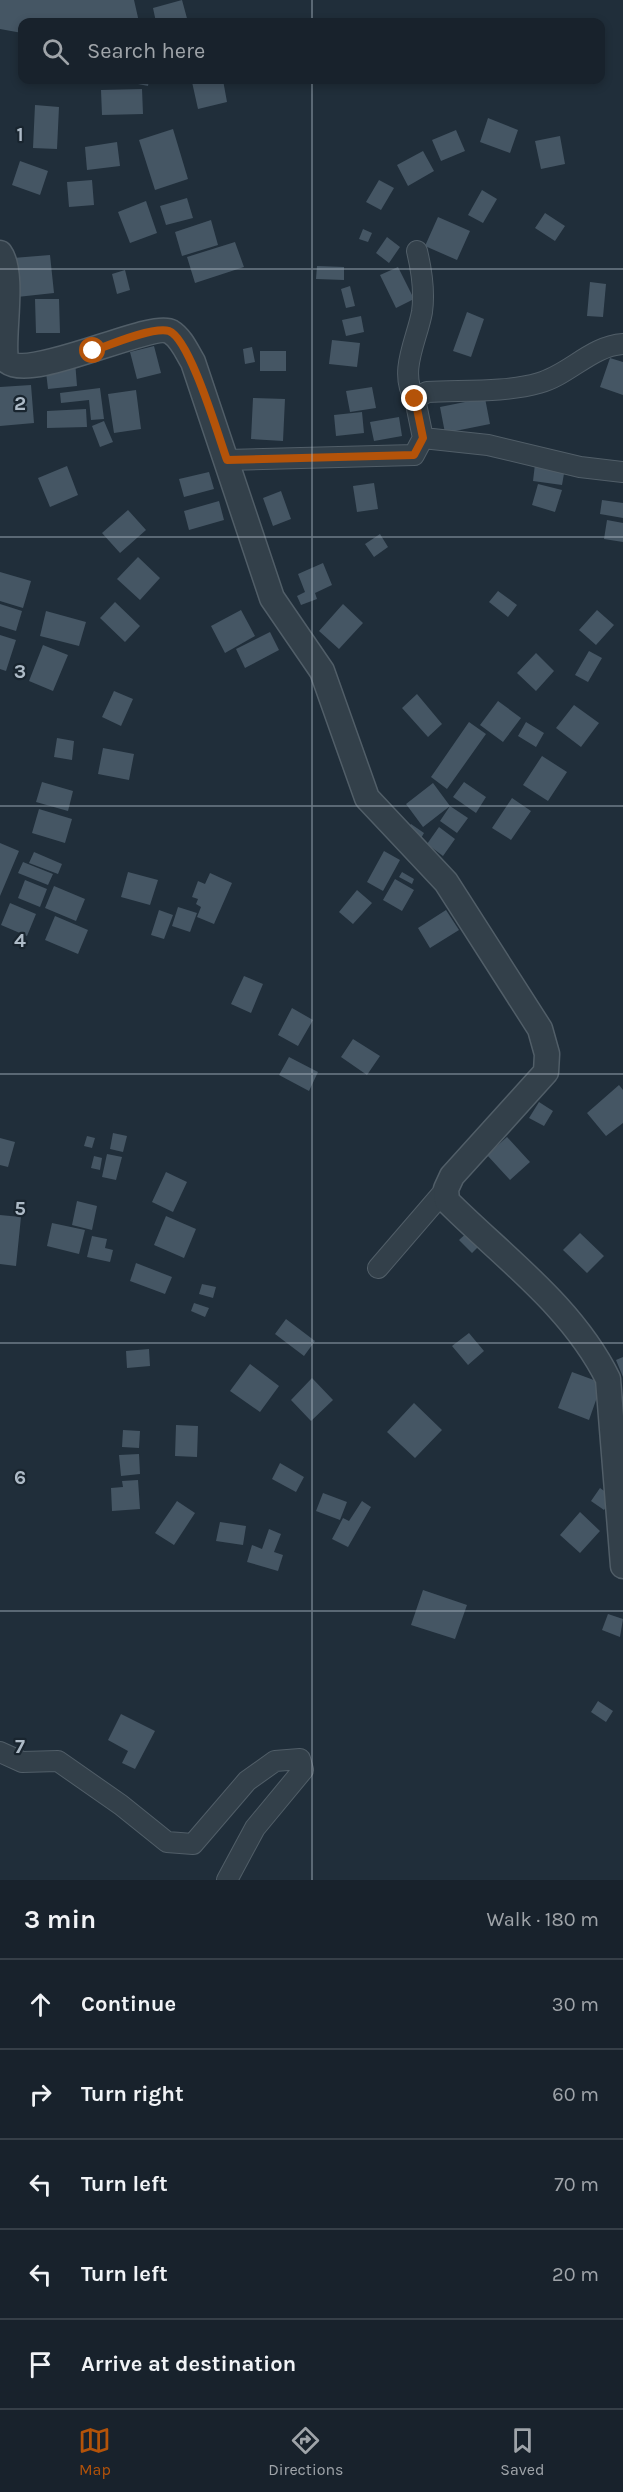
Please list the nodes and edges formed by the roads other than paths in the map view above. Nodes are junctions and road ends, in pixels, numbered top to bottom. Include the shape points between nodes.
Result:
1 (417, 251) dead end
2 (0, 253) edge
3 (623, 344) edge
4 (415, 399) junction
5 (423, 438) junction
6 (227, 460) junction
7 (623, 472) edge
8 (446, 1189) junction
9 (378, 1268) dead end
10 (623, 1566) edge
11 (0, 1752) edge
12 (226, 1880) edge

1 - 4 street via 424,278 422,311 409,362 408,387
2 - 6 street via 6,266 2,342 9,364 35,364 158,330 170,331 193,362
3 - 4 street via 606,347 541,383 427,392
4 - 5 street
5 - 6 street via 414,455
5 - 7 street via 488,444 580,467
6 - 8 street via 272,598 322,671 368,798 446,882 540,1029 548,1054 546,1072 452,1176
8 - 9 street
8 - 10 street via 447,1200 572,1321 608,1379
11 - 12 street via 22,1762 58,1761 167,1842 193,1844 247,1781 275,1761 300,1759 303,1770 255,1828

